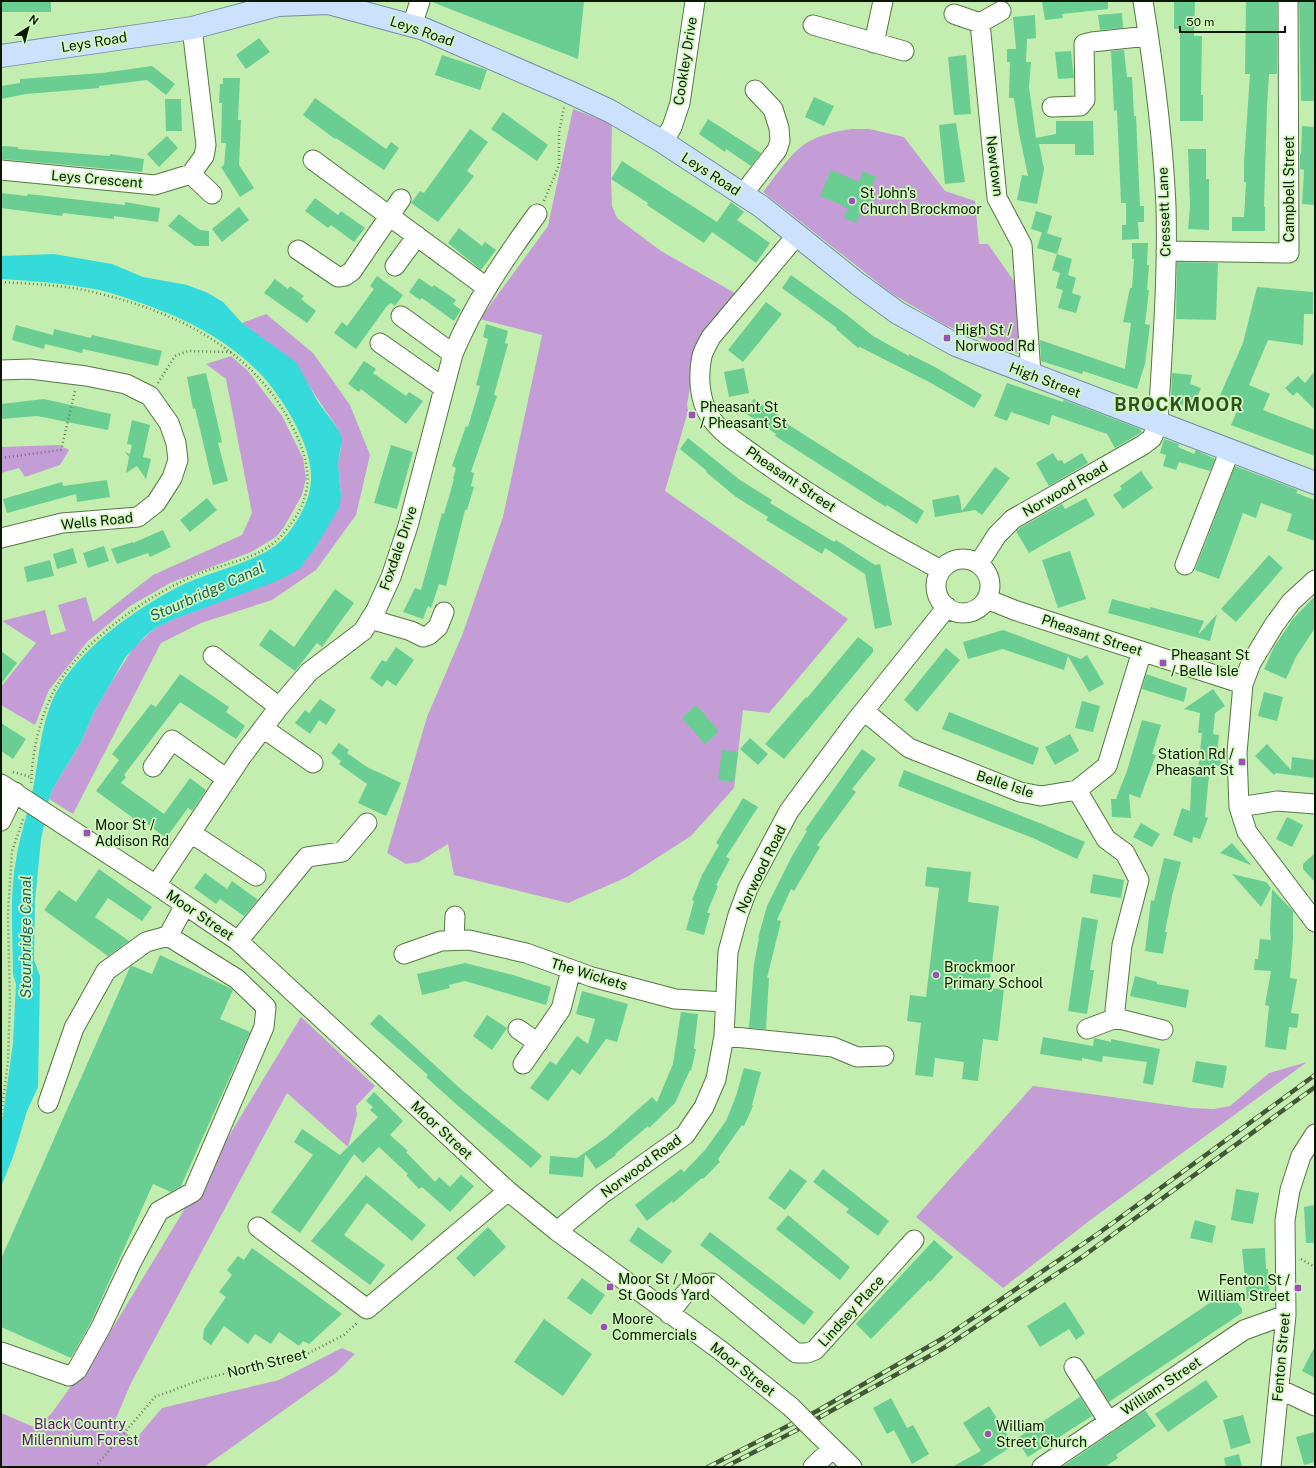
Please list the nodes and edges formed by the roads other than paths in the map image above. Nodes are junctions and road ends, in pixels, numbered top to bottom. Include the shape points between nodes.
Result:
1 (420, 1) edge
2 (695, 1) edge
3 (883, 1) edge
4 (1143, 1) edge
5 (1288, 1) edge
6 (278, 3) edge
7 (1001, 12) dead end
8 (954, 14) dead end
9 (980, 24) junction
10 (812, 25) dead end
11 (412, 26) junction
12 (192, 28) junction
13 (1148, 36) junction
14 (874, 43) junction
15 (904, 51) dead end
16 (1, 56) edge
17 (755, 90) dead end
18 (1052, 107) dead end
19 (663, 142) junction
20 (313, 160) dead end
21 (1, 170) edge
22 (191, 174) junction
23 (212, 194) dead end
24 (743, 194) junction
25 (401, 199) dead end
26 (389, 215) junction
27 (527, 219) road end
28 (797, 235) junction
29 (417, 236) junction
30 (298, 250) dead end
31 (1166, 251) junction
32 (395, 266) dead end
33 (486, 288) junction
34 (401, 316) dead end
35 (380, 343) dead end
36 (453, 354) junction
37 (1, 370) edge
38 (1031, 374) junction
39 (444, 388) junction
40 (1158, 424) junction
41 (1230, 450) junction
42 (1315, 483) edge
43 (1, 538) edge
44 (979, 563) junction
45 (1185, 566) dead end
46 (941, 570) junction
47 (1315, 580) edge
48 (987, 599) junction
49 (947, 607) junction
50 (444, 612) dead end
51 (370, 619) junction
52 (1142, 651) junction
53 (213, 656) dead end
54 (1243, 684) junction
55 (279, 706) junction
56 (864, 711) junction
57 (263, 728) junction
58 (313, 763) dead end
59 (153, 767) dead end
60 (227, 779) junction
61 (1077, 790) junction
62 (15, 792) edge
63 (1315, 804) edge
64 (1239, 807) junction
65 (1, 821) edge
66 (367, 822) dead end
67 (191, 833) junction
68 (256, 876) dead end
69 (156, 885) junction
70 (185, 905) junction
71 (455, 916) dead end
72 (1315, 922) edge
73 (168, 936) junction
74 (454, 940) junction
75 (238, 941) junction
76 (404, 954) dead end
77 (571, 970) junction
78 (725, 1002) junction
79 (1116, 1018) junction
80 (518, 1029) dead end
81 (1087, 1029) dead end
82 (1163, 1030) dead end
83 (724, 1036) junction
84 (538, 1043) junction
85 (884, 1056) dead end
86 (523, 1064) dead end
87 (48, 1103) dead end
88 (1315, 1134) edge
89 (508, 1191) junction
90 (258, 1227) dead end
91 (557, 1231) junction
92 (914, 1240) dead end
93 (669, 1314) junction
94 (1286, 1315) junction
95 (1, 1352) edge
96 (1074, 1367) dead end
97 (1278, 1389) junction
98 (1315, 1406) edge
99 (1108, 1422) junction
100 (832, 1449) junction
101 (813, 1467) edge
102 (852, 1467) edge
103 (1042, 1467) edge
104 (1271, 1467) edge

1 - 11 street
2 - 19 street, Cookley Drive via 680,104 672,127
3 - 14 street
4 - 13 street, Cressett Lane
5 - 31 street, Campbell Street via 1289,254
6 - 11 main road, Leys Road via 328,3
6 - 12 main road, Leys Road
7 - 9 street
8 - 9 street
9 - 38 street, Newtown via 998,198 1022,245
10 - 14 street
11 - 19 main road, Leys Road via 572,93 610,111
12 - 16 main road, Leys Road
12 - 22 street via 206,145 204,156
13 - 18 street via 1084,44 1085,100 1080,106
13 - 31 street, Cressett Lane via 1158,97 1166,206
14 - 15 street
17 - 24 street via 773,109 780,141 777,150
19 - 24 main road, Leys Road
20 - 26 street
21 - 22 street, Leys Crescent via 155,185
22 - 23 street
24 - 28 main road, Leys Road
25 - 26 street
26 - 29 street
26 - 30 street via 360,260 345,276 338,277
27 - 33 street, Foxdale Drive
28 - 38 main road, High Street via 898,313 956,345
28 - 46 street, Pheasant Street via 711,337 702,354 702,400 709,415 724,432 775,471 862,528
29 - 32 street
29 - 33 street
31 - 40 street, Cressett Lane
33 - 36 street, Foxdale Drive
34 - 36 street
35 - 39 street
36 - 39 street, Foxdale Drive
37 - 43 street, Wells Road via 30,369 79,375 126,384 150,396 169,423 176,442 178,460 172,478 156,503 138,517 62,523
38 - 40 main road, High Street
39 - 51 street, Foxdale Drive via 408,526 391,577
40 - 41 main road, High Street
40 - 44 street, Norwood Road via 1152,438 1143,445 1012,519 997,535
41 - 42 main road, High Street
41 - 45 street
44 - 46 street via 968,558 959,559 950,562
44 - 48 street via 990,580
46 - 49 street via 936,587 939,598
47 - 54 street via 1291,602 1274,625 1251,663
48 - 49 street via 979,608 969,612 955,612
48 - 52 street, Pheasant Street
49 - 56 street, Norwood Road
50 - 51 street via 438,627 429,636 422,637 411,631
51 - 55 street, Foxdale Drive via 363,631 309,672
52 - 54 street, Pheasant Street
52 - 61 street, Belle Isle via 1107,766
53 - 55 street
54 - 64 street via 1237,754
55 - 57 street, Foxdale Drive
56 - 61 street, Belle Isle via 909,748 1020,792 1040,796
56 - 78 street, Norwood Road via 789,811 748,888 728,952
57 - 58 street
57 - 60 street, Foxdale Drive
59 - 60 street via 172,740
60 - 67 street, Foxdale Drive
61 - 79 street via 1106,839 1125,853 1139,880 1122,945
62 - 65 street
62 - 69 street, Moor Street
63 - 64 street via 1277,801
64 - 72 street via 1251,838
66 - 75 street via 342,852 307,857
67 - 68 street
67 - 69 street, Foxdale Drive
69 - 70 street, Moor Street
70 - 73 street
70 - 75 street, Moor Street
71 - 74 street
73 - 87 street via 146,942 106,971 74,1028
73 - 95 street via 237,979 266,1007 264,1026 193,1192 159,1211 77,1370 69,1376
74 - 76 street, The Wickets via 441,941
74 - 77 street, The Wickets via 469,940 526,953
75 - 89 street, Moor Street
77 - 78 street, The Wickets via 674,999
77 - 84 street via 560,1009
78 - 83 street, Norwood Road
79 - 81 street
79 - 82 street
80 - 84 street
83 - 85 street via 833,1047 857,1057
83 - 91 street, Norwood Road via 716,1079 704,1107 685,1135 602,1194
84 - 86 street
88 - 94 street, Fenton Street via 1299,1163 1290,1190 1285,1220
89 - 90 street via 367,1309
89 - 91 street, Moor Street
91 - 93 street, Moor Street
92 - 93 street, Lindsey Place via 815,1350 807,1353 796,1353 712,1283 692,1286
93 - 100 street, Moor Street, bridge via 791,1406
94 - 97 street, Fenton Street
94 - 99 street, William Street via 1244,1330
96 - 99 street
97 - 98 street
97 - 104 street, Fenton Street
99 - 103 street, William Street
100 - 101 street
100 - 102 street, Moor Street

